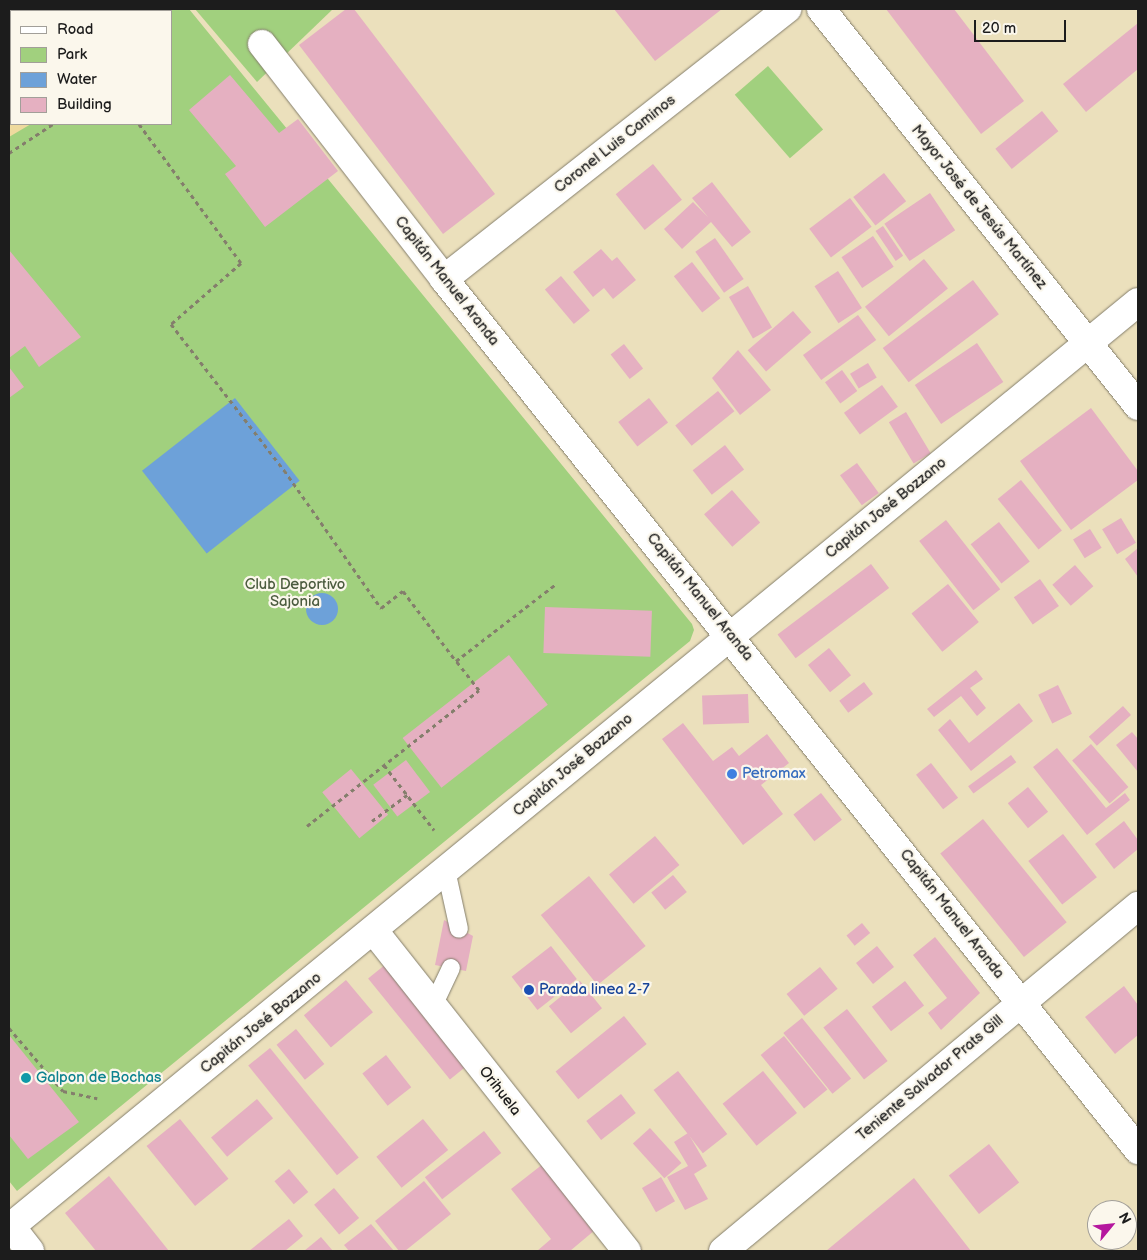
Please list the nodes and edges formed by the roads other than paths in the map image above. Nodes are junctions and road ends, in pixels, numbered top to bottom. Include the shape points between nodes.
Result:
1 (787, 9) edge
2 (821, 9) edge
3 (262, 44) dead end
4 (444, 279) junction
5 (1138, 302) edge
6 (1088, 343) junction
7 (1138, 406) edge
8 (730, 634) junction
9 (446, 870) junction
10 (1138, 906) edge
11 (459, 929) dead end
12 (374, 931) junction
13 (451, 968) dead end
14 (1021, 1002) junction
15 (433, 1006) junction
16 (1138, 1150) edge
17 (9, 1226) edge
18 (30, 1251) edge
19 (627, 1251) edge
20 (723, 1251) edge

1 - 4 street, Coronel Luis Caminos
2 - 6 street, Mayor José de Jesús Martínez
3 - 4 street, Capitán Manuel Aranda
4 - 8 street, Capitán Manuel Aranda
5 - 6 street, Capitán José Bozzano
6 - 7 street, Mayor José de Jesús Martínez
6 - 8 street, Capitán José Bozzano
8 - 9 street, Capitán José Bozzano
8 - 14 street, Capitán Manuel Aranda
9 - 11 lane
9 - 12 street, Capitán José Bozzano
10 - 14 street, Teniente Salvador Prats Gill
12 - 15 street, Orihuela
12 - 17 street, Capitán José Bozzano
13 - 15 lane
14 - 16 street, Capitán Manuel Aranda
14 - 20 street, Teniente Salvador Prats Gill
15 - 19 street, Orihuela
17 - 18 street

